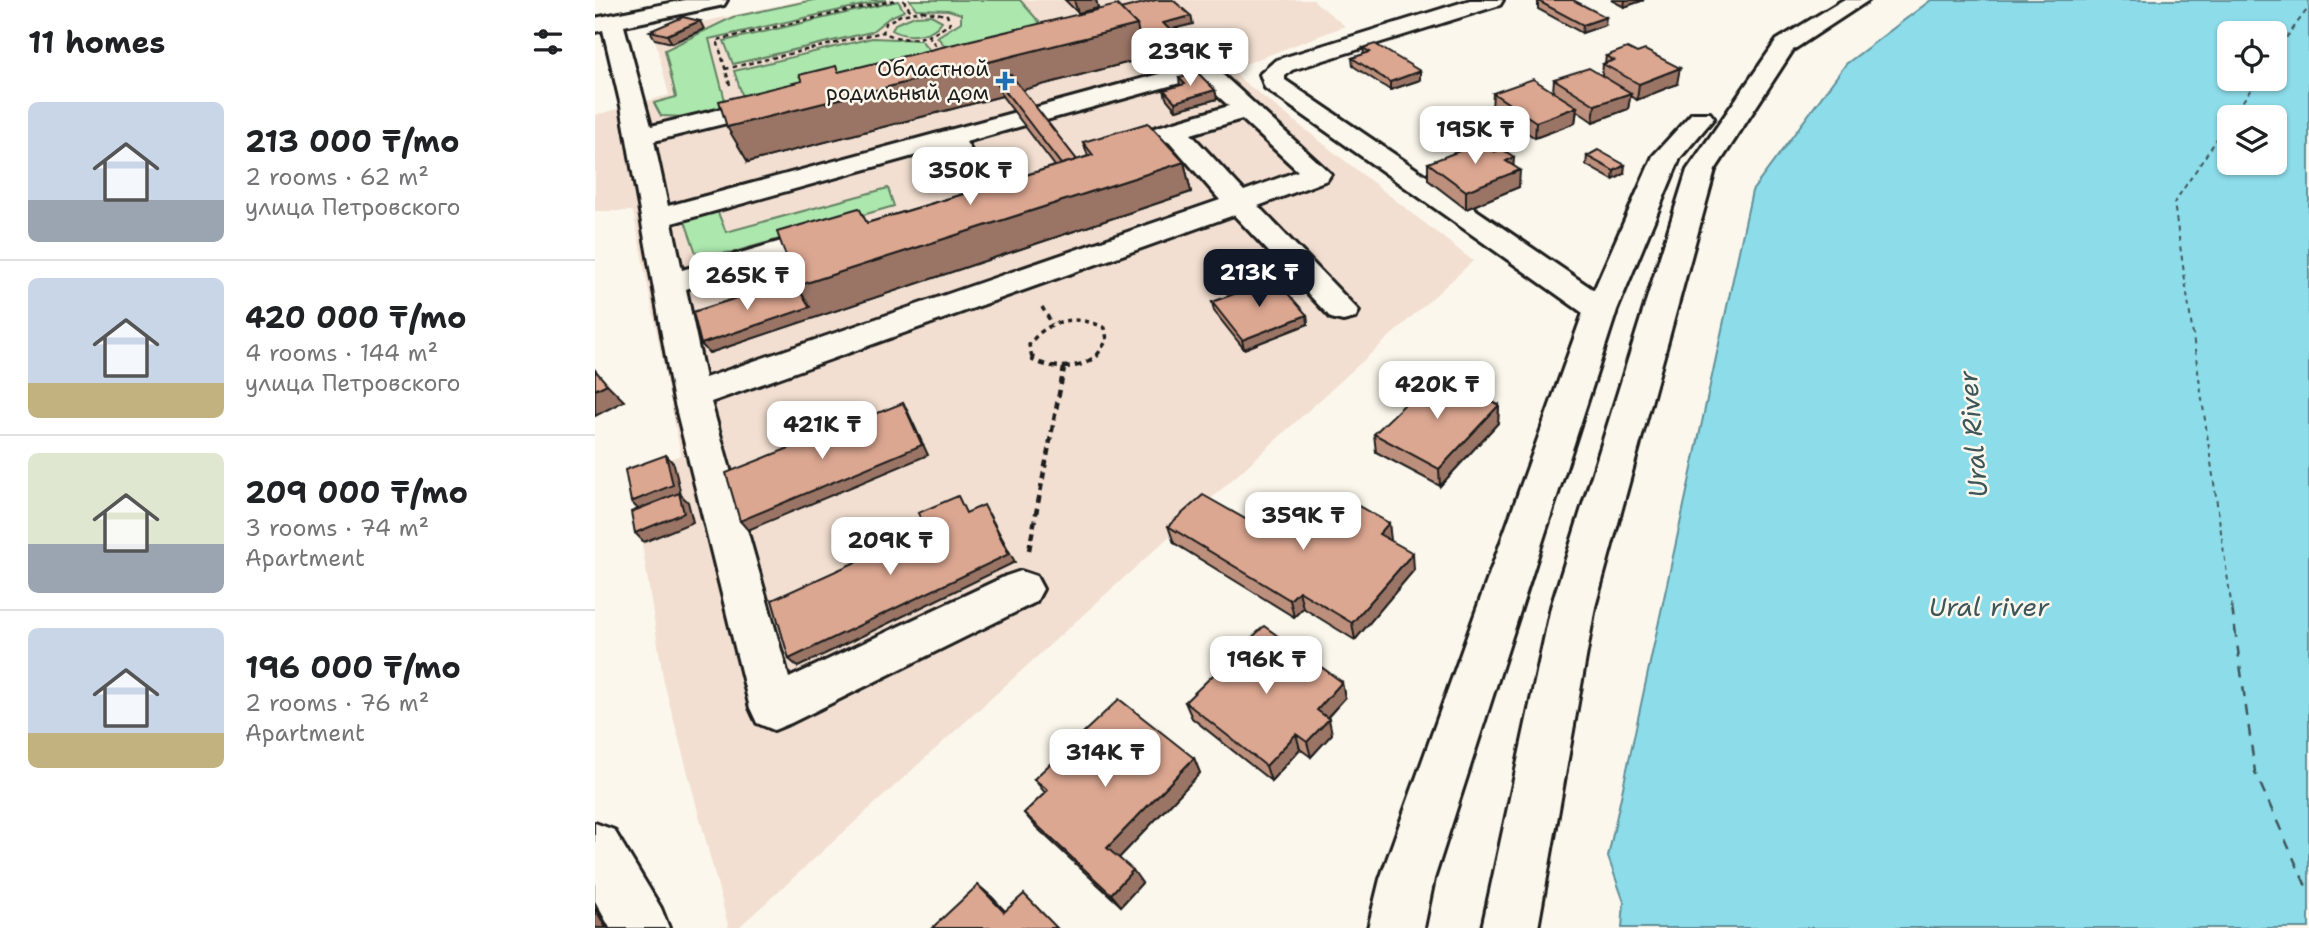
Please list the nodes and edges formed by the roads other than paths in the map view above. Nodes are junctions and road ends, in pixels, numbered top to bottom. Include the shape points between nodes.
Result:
1 (716, 0) edge
2 (1492, 0) edge
3 (1858, 0) edge
4 (604, 24) edge
5 (803, 97) edge
6 (1247, 109) junction
7 (1701, 118) dead end
8 (1174, 131) junction
9 (641, 136) junction
10 (950, 138) junction
11 (1087, 157) edge
12 (980, 190) edge
13 (1239, 203) junction
14 (657, 218) junction
15 (864, 225) edge
16 (670, 284) junction
17 (1601, 310) junction
18 (1343, 311) dead end
19 (691, 396) junction
20 (1021, 589) road end
21 (595, 849) edge
22 (641, 928) edge
23 (1396, 928) edge
24 (1510, 928) edge

1 - 4 street
2 - 17 street via 1284,65 1272,74 1274,83
3 - 24 street via 1784,45 1701,170 1573,607
4 - 9 street
5 - 9 street
6 - 8 street
6 - 10 street via 1203,69
6 - 13 street via 1317,174
7 - 17 street via 1667,156
8 - 11 street
8 - 13 street
9 - 14 street
10 - 12 street
10 - 14 street
13 - 18 street
13 - 19 street
14 - 16 street
15 - 16 street
16 - 19 street
17 - 23 street via 1407,879
19 - 20 street via 774,708
21 - 22 street

